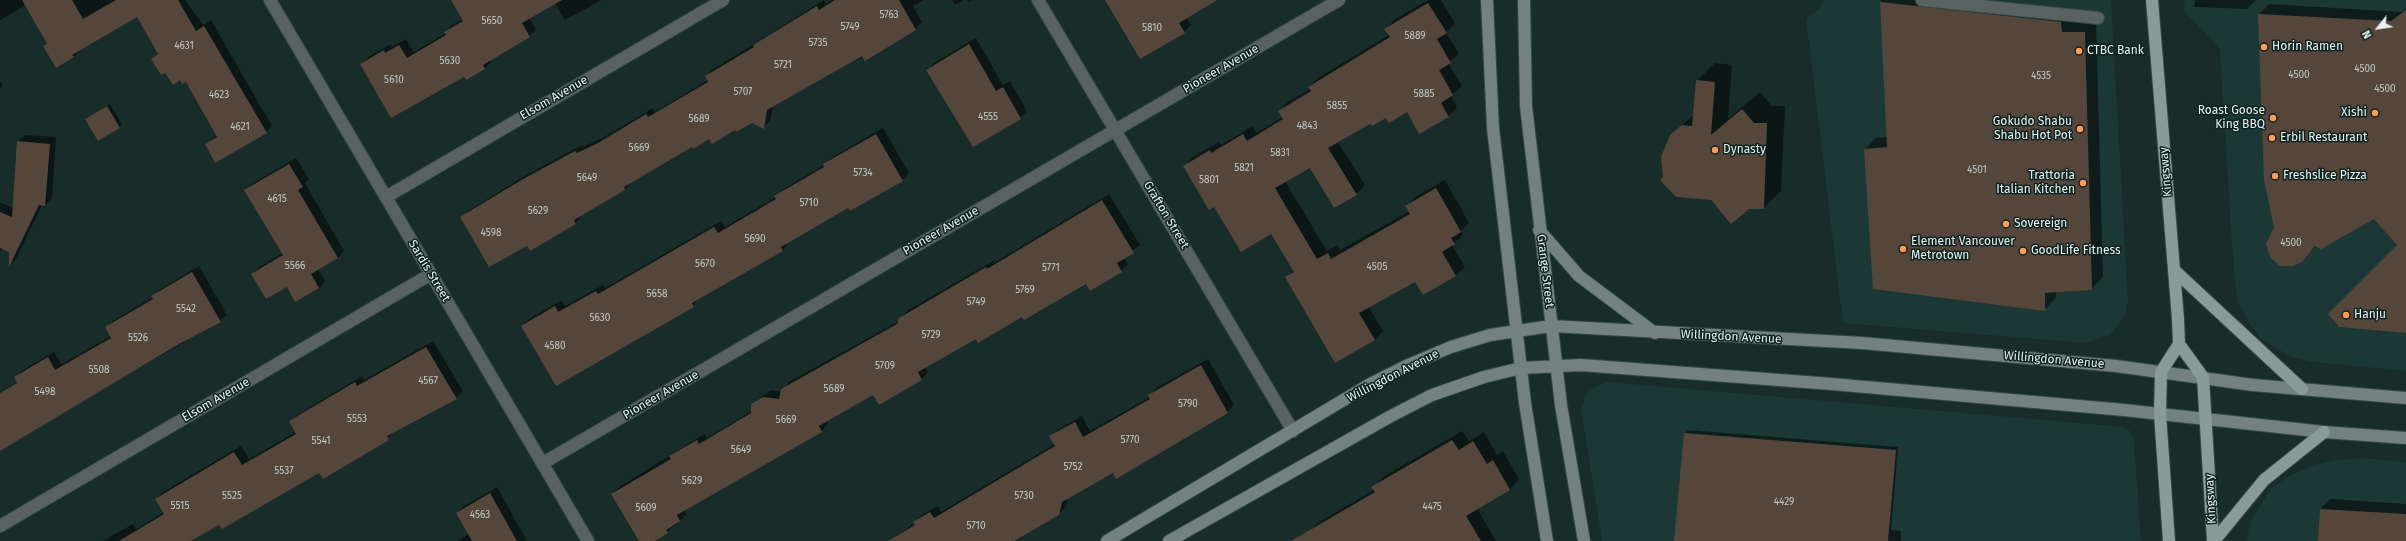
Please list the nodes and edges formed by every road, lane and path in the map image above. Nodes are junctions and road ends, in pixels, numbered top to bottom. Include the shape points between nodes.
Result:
1 (270, 0) edge
2 (723, 0) edge
3 (1038, 0) edge
4 (1339, 0) edge
5 (1487, 0) edge
6 (1524, 0) edge
7 (1922, 0) edge
8 (2152, 0) edge
9 (2098, 18) dead end
10 (1114, 129) junction
11 (386, 198) junction
12 (1540, 230) junction
13 (2175, 271) junction
14 (432, 274) junction
15 (1552, 326) junction
16 (1516, 331) junction
17 (1655, 332) junction
18 (2179, 344) junction
19 (1556, 365) junction
20 (1521, 368) junction
21 (2162, 372) junction
22 (2203, 378) junction
23 (2302, 389) junction
24 (2406, 398) edge
25 (2160, 414) junction
26 (2207, 419) junction
27 (1293, 430) junction
28 (2324, 432) junction
29 (2406, 438) edge
30 (543, 463) junction
31 (0, 526) edge
32 (588, 541) edge
33 (1107, 541) edge
34 (1169, 541) edge
35 (1547, 541) edge
36 (1584, 541) edge
37 (2168, 541) edge
38 (2214, 541) edge

1 - 11 street, Sardis Street
2 - 11 street, Elsom Avenue
3 - 10 street, Grafton Street
4 - 10 street, Pioneer Avenue
5 - 16 main road via 1493,128
6 - 12 main road, Grange Street via 1526,106
7 - 9 street
8 - 13 main road, Kingsway
10 - 27 street, Grafton Street
10 - 30 street, Pioneer Avenue
11 - 14 street, Sardis Street
12 - 15 main road, Grange Street
12 - 17 main road via 1579,276
13 - 18 main road, Kingsway
13 - 23 main road
14 - 30 street, Sardis Street
14 - 31 street, Elsom Avenue
15 - 16 main road, Willingdon Avenue
15 - 17 main road, Willingdon Avenue
15 - 19 main road, Grange Street
16 - 20 main road
16 - 27 main road, Willingdon Avenue via 1490,335 1451,347 1406,366
17 - 21 main road, Willingdon Avenue via 1862,343
18 - 21 main road
18 - 22 main road, Kingsway
19 - 20 main road
19 - 25 main road via 1832,384
19 - 36 main road, Grange Street
20 - 34 main road via 1484,377 1432,395 1379,422
20 - 35 main road
21 - 22 main road, Willingdon Avenue
21 - 25 main road
22 - 23 main road, Willingdon Avenue via 2253,386
22 - 26 main road, Kingsway
23 - 24 main road, Willingdon Avenue
25 - 26 main road
25 - 37 main road
26 - 28 main road
26 - 38 main road, Kingsway
27 - 33 main road, Willingdon Avenue
28 - 29 main road
28 - 38 main road via 2264,480
30 - 32 street, Sardis Street

